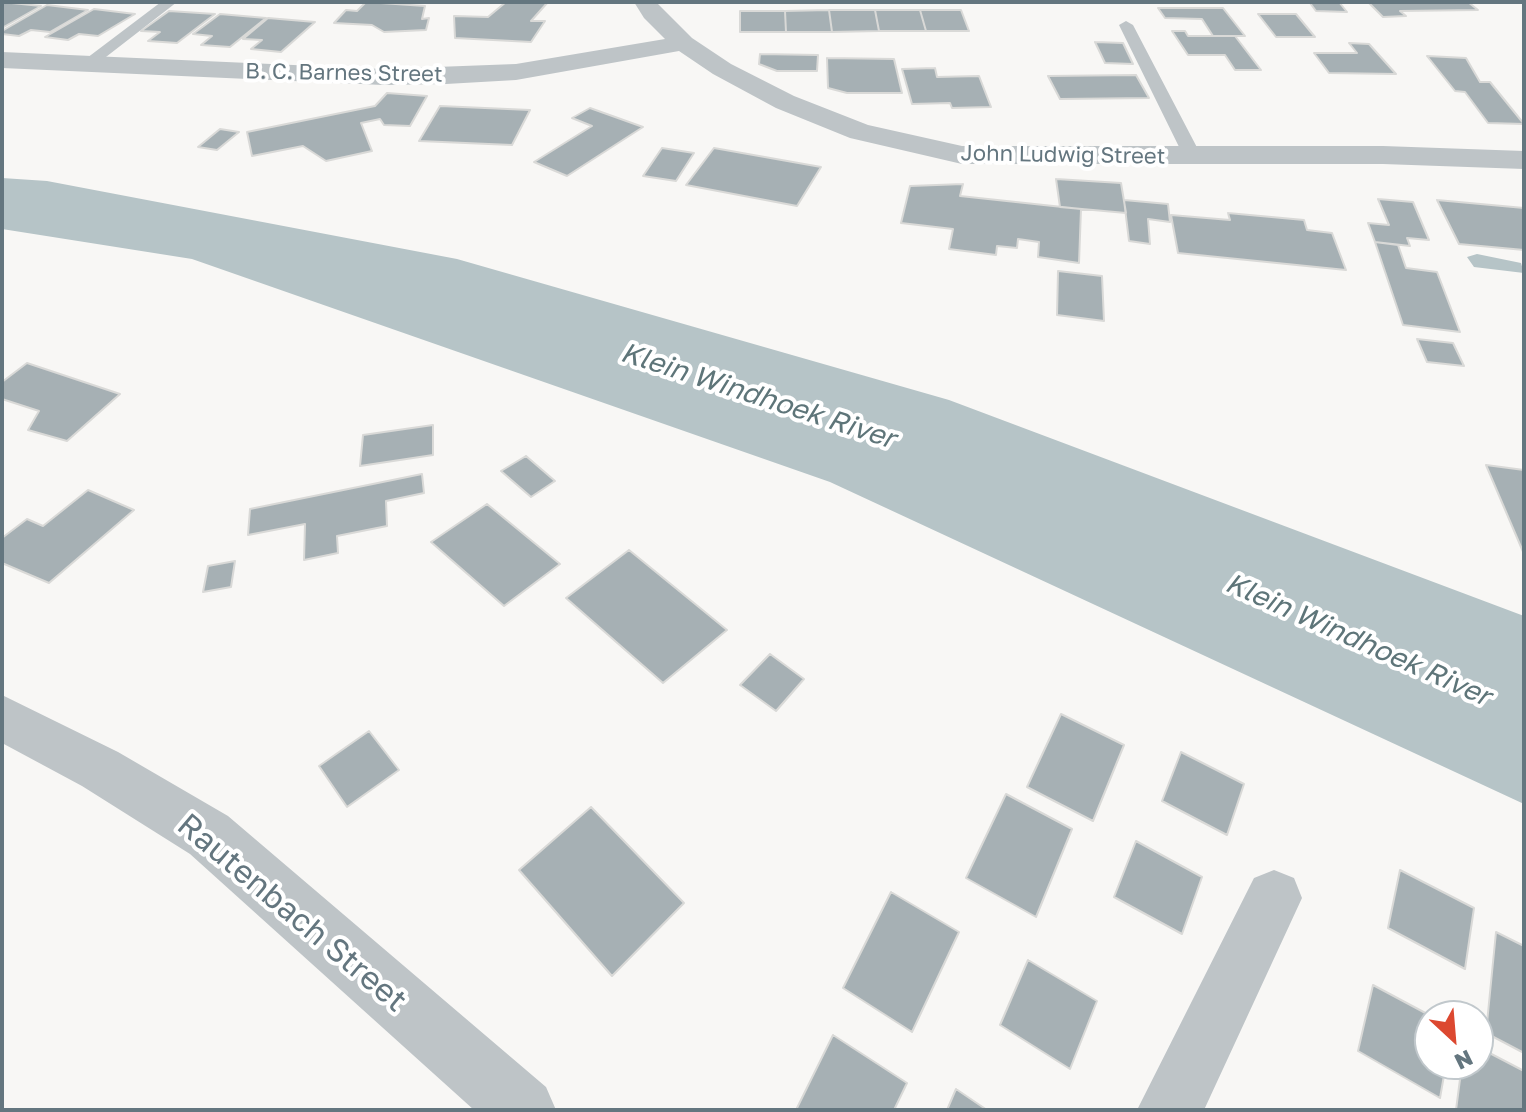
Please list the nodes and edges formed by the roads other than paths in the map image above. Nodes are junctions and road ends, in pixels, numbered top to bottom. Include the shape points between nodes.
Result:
1 (170, 2) edge
2 (645, 2) edge
3 (1126, 25) dead end
4 (683, 43) junction
5 (2, 60) edge
6 (88, 64) junction
7 (1193, 157) junction
8 (1524, 160) edge
9 (2, 717) edge
10 (1274, 898) dead end
11 (523, 1110) edge
12 (1170, 1110) edge

1 - 6 lane
2 - 4 street, John Ludwig Street
3 - 7 lane
4 - 6 street, B. C. Barnes Street via 559,66 446,76
4 - 7 street, John Ludwig Street via 785,102 906,144 962,155
5 - 6 street, B. C. Barnes Street
7 - 8 street, John Ludwig Street
9 - 11 street, Rautenbach Street via 209,835
10 - 12 street

